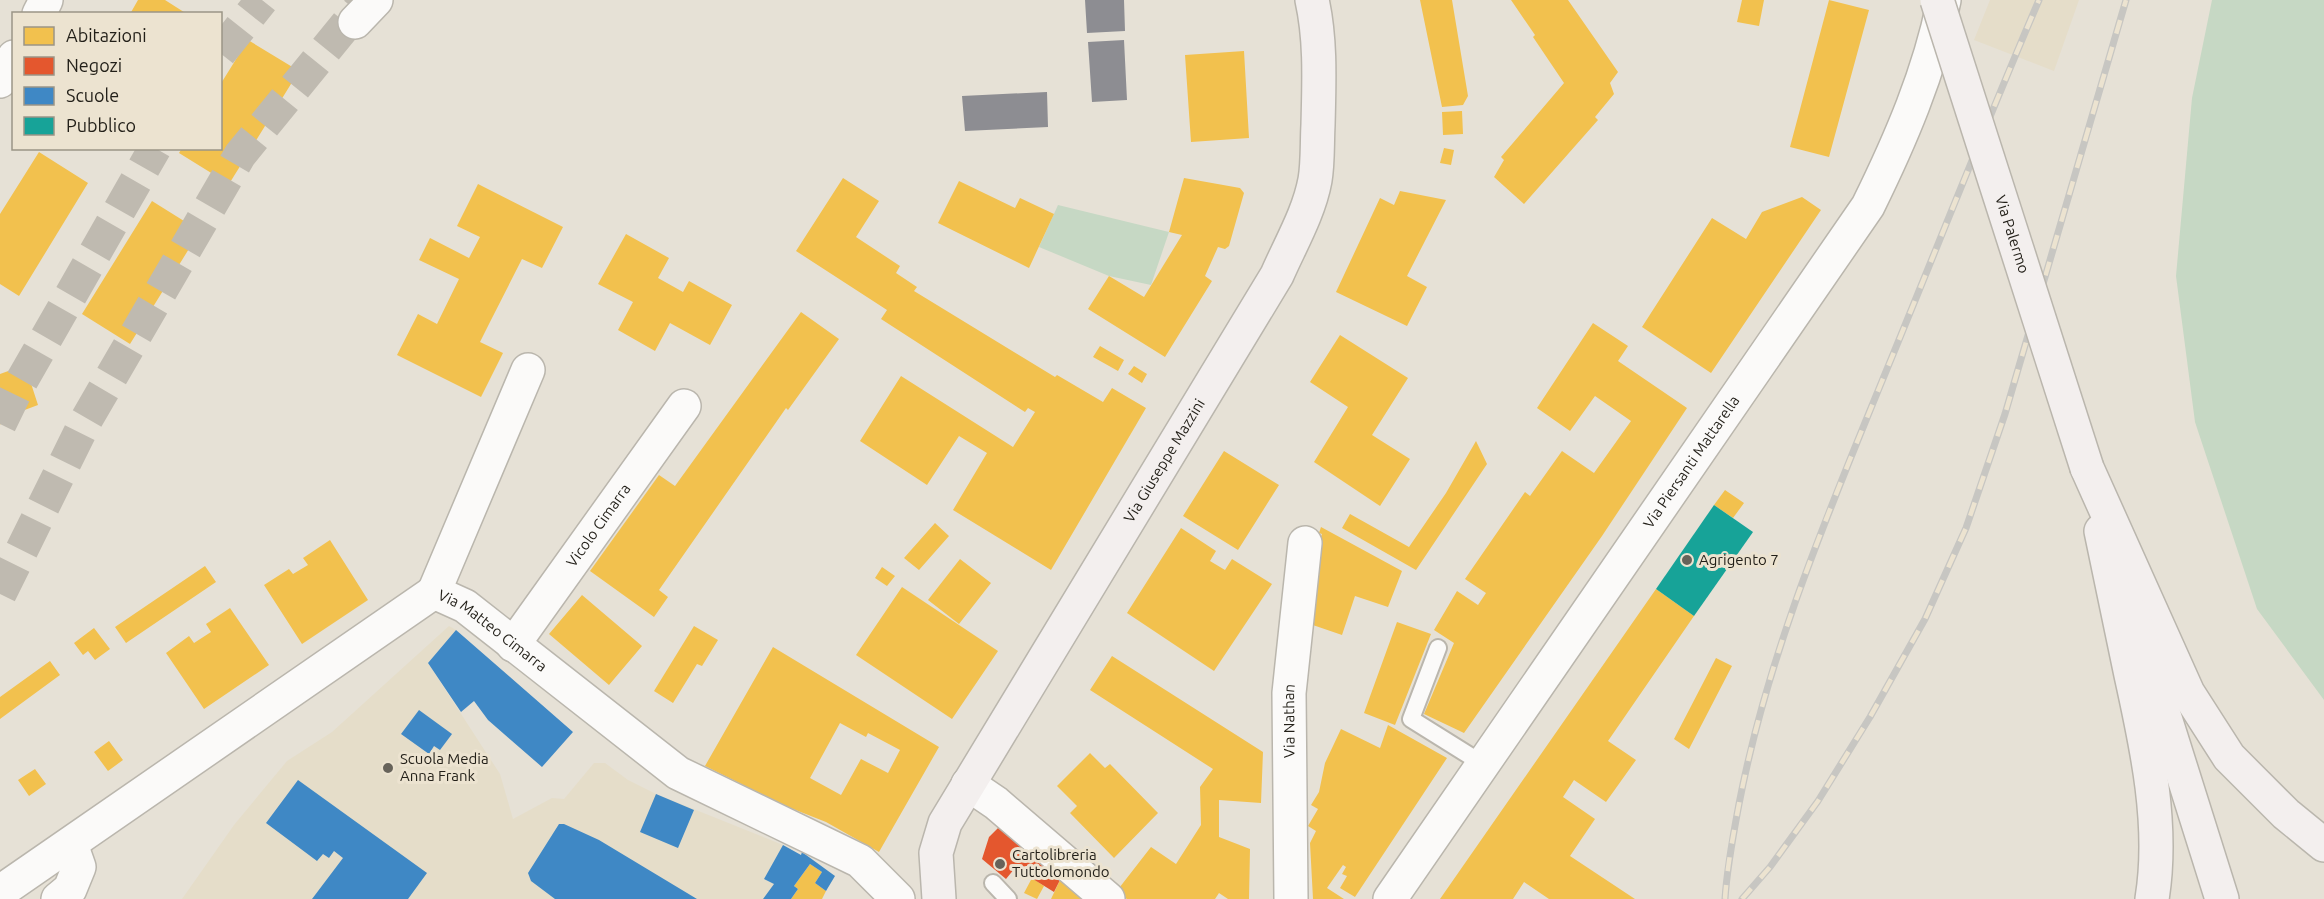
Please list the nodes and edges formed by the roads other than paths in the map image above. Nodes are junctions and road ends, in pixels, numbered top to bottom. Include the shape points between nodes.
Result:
1 (1312, 0) edge
2 (1937, 0) edge
3 (1944, 0) edge
4 (12, 60) edge
5 (0, 81) edge
6 (528, 370) dead end
7 (684, 406) dead end
8 (2087, 468) junction
9 (1305, 543) dead end
10 (434, 592) junction
11 (513, 645) junction
12 (1438, 648) dead end
13 (1483, 764) junction
14 (968, 784) junction
15 (71, 844) junction
16 (2324, 845) edge
17 (993, 884) dead end
18 (0, 892) edge
19 (1393, 898) edge
20 (58, 899) edge
21 (898, 899) edge
22 (939, 899) edge
23 (1008, 899) edge
24 (1108, 899) edge
25 (1291, 899) edge
26 (2152, 899) edge
27 (2222, 899) edge

1 - 14 main road, Via Giuseppe Mazzini via 1319,75 1317,146 1315,180 1304,214 1277,275
2 - 8 main road, Via Palermo, bridge
3 - 13 street, Via Piersanti Mattarella via 1928,63 1868,206
4 - 5 street
6 - 10 street
7 - 11 street, Vicolo Cimarra
8 - 16 main road via 2188,693 2229,757 2286,814
8 - 26 main road via 2148,763 2156,875
8 - 27 main road
9 - 25 street, Via Nathan via 1289,693
10 - 11 street, Via Matteo Cimarra via 465,606
10 - 15 street, Via Matteo Cimarra
11 - 21 street, Via Matteo Cimarra via 678,773 860,861
12 - 13 lane via 1411,719
13 - 19 street, Via Piersanti Mattarella
14 - 22 main road, Via Giuseppe Mazzini via 945,823 936,854
14 - 24 street via 996,802
15 - 18 street, Via Matteo Cimarra
15 - 20 street via 79,867 70,889
17 - 23 lane

